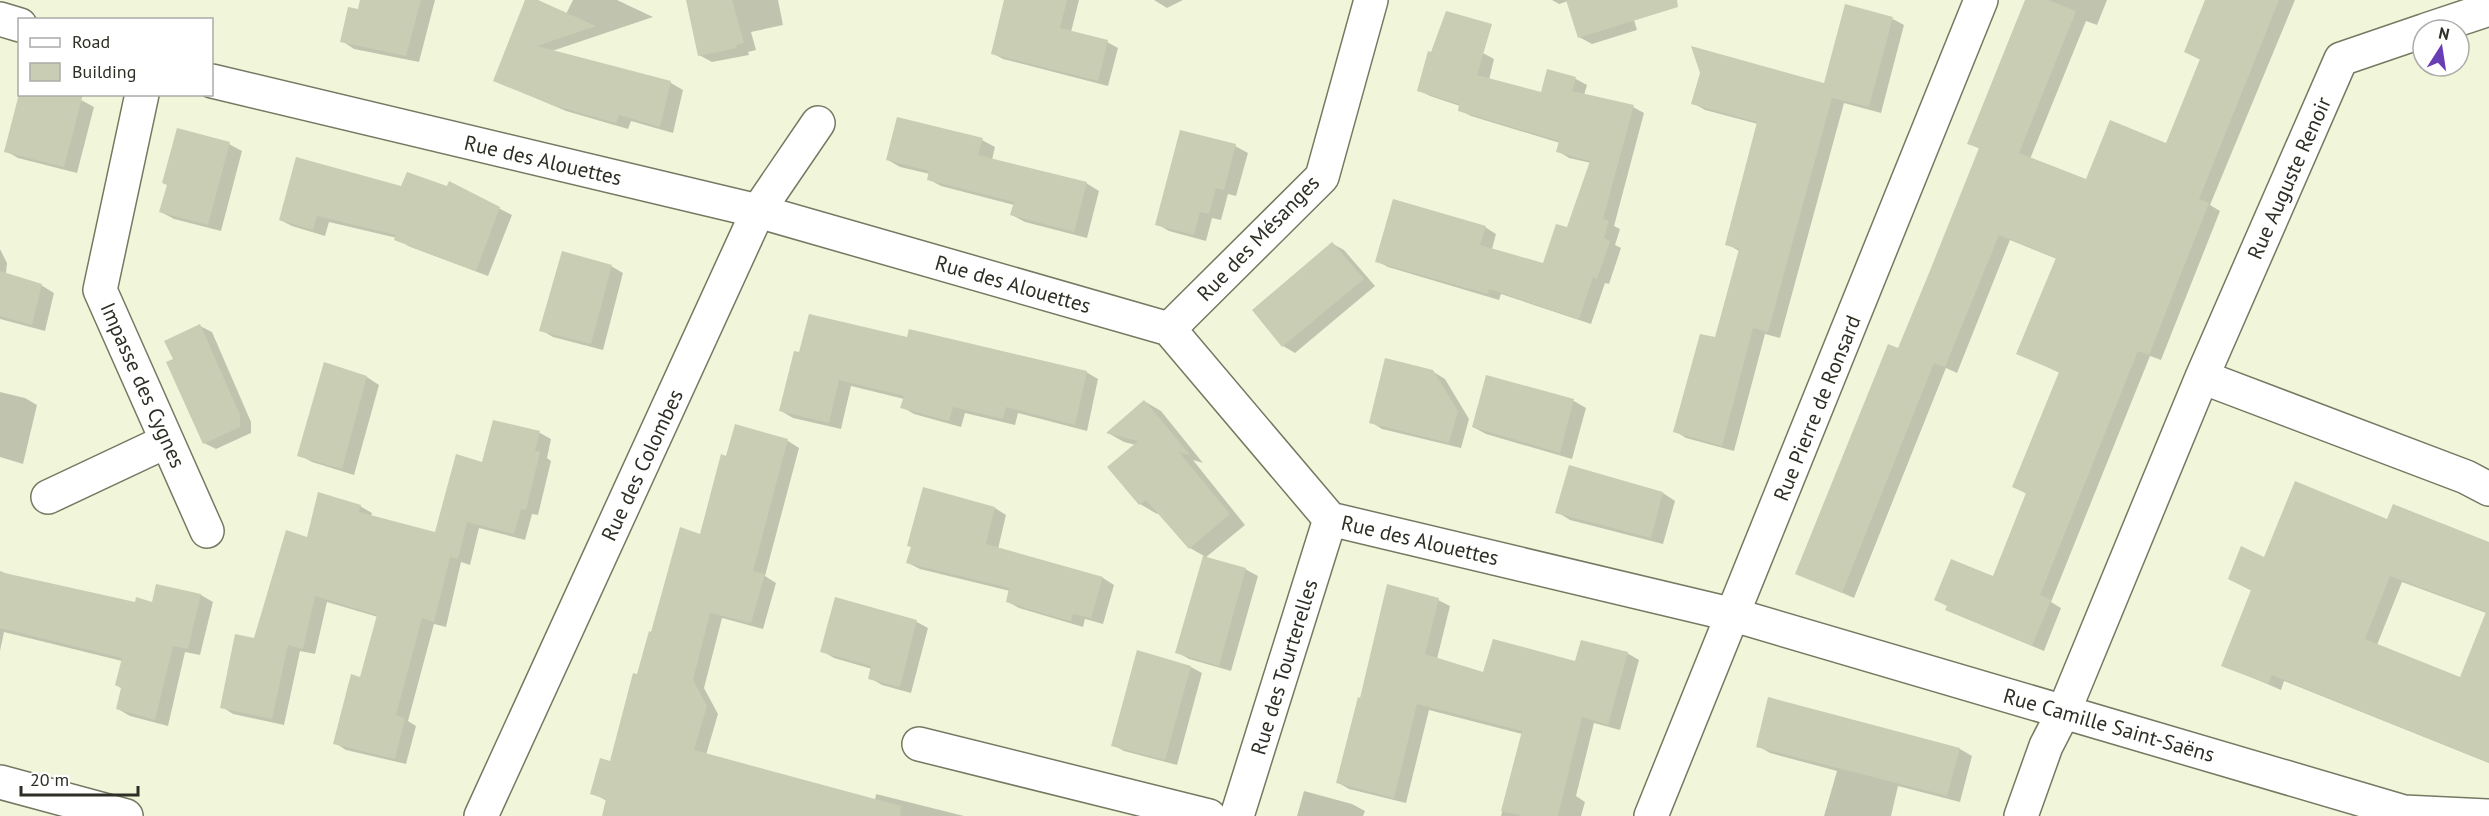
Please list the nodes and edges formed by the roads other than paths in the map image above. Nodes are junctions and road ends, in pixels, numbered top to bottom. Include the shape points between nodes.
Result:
1 (1371, 0) edge
2 (1981, 0) edge
3 (2489, 9) edge
4 (2461, 18) edge
5 (0, 19) edge
6 (18, 24) edge
7 (2411, 35) edge
8 (213, 81) edge
9 (142, 96) edge
10 (818, 123) dead end
11 (758, 211) junction
12 (1169, 329) junction
13 (2202, 377) junction
14 (167, 441) junction
15 (2489, 489) edge
16 (48, 497) dead end
17 (1330, 519) junction
18 (207, 531) dead end
19 (1734, 615) junction
20 (2064, 711) junction
21 (919, 744) dead end
22 (0, 782) edge
23 (2403, 814) edge
24 (126, 816) edge
25 (481, 816) edge
26 (1209, 816) edge
27 (1238, 816) edge
28 (1651, 816) edge
29 (2021, 816) edge
30 (2487, 816) edge

1 - 12 street, Rue des Mésanges via 1322,177
2 - 19 street, Rue Pierre de Ronsard
3 - 4 street, Rue Auguste Renoir
5 - 6 street
7 - 13 street, Rue Auguste Renoir via 2341,59
8 - 11 street, Rue des Alouettes
9 - 14 street, Impasse des Cygnes via 100,290
10 - 11 street, Rue des Colombes
11 - 12 street, Rue des Alouettes
11 - 25 street, Rue des Colombes
12 - 17 street, Rue des Alouettes
13 - 15 street
13 - 20 street, Rue Auguste Renoir
14 - 16 street
14 - 18 street, Impasse des Cygnes
17 - 19 street, Rue des Alouettes
17 - 27 street, Rue des Tourterelles
19 - 20 street, Rue Camille Saint-Saëns
19 - 28 street, Rue Pierre de Ronsard
20 - 23 street, Rue Camille Saint-Saëns
20 - 29 street, Rue Auguste Renoir via 2046,746
21 - 26 street
22 - 24 street
23 - 30 street, Rue Camille Saint-Saëns

